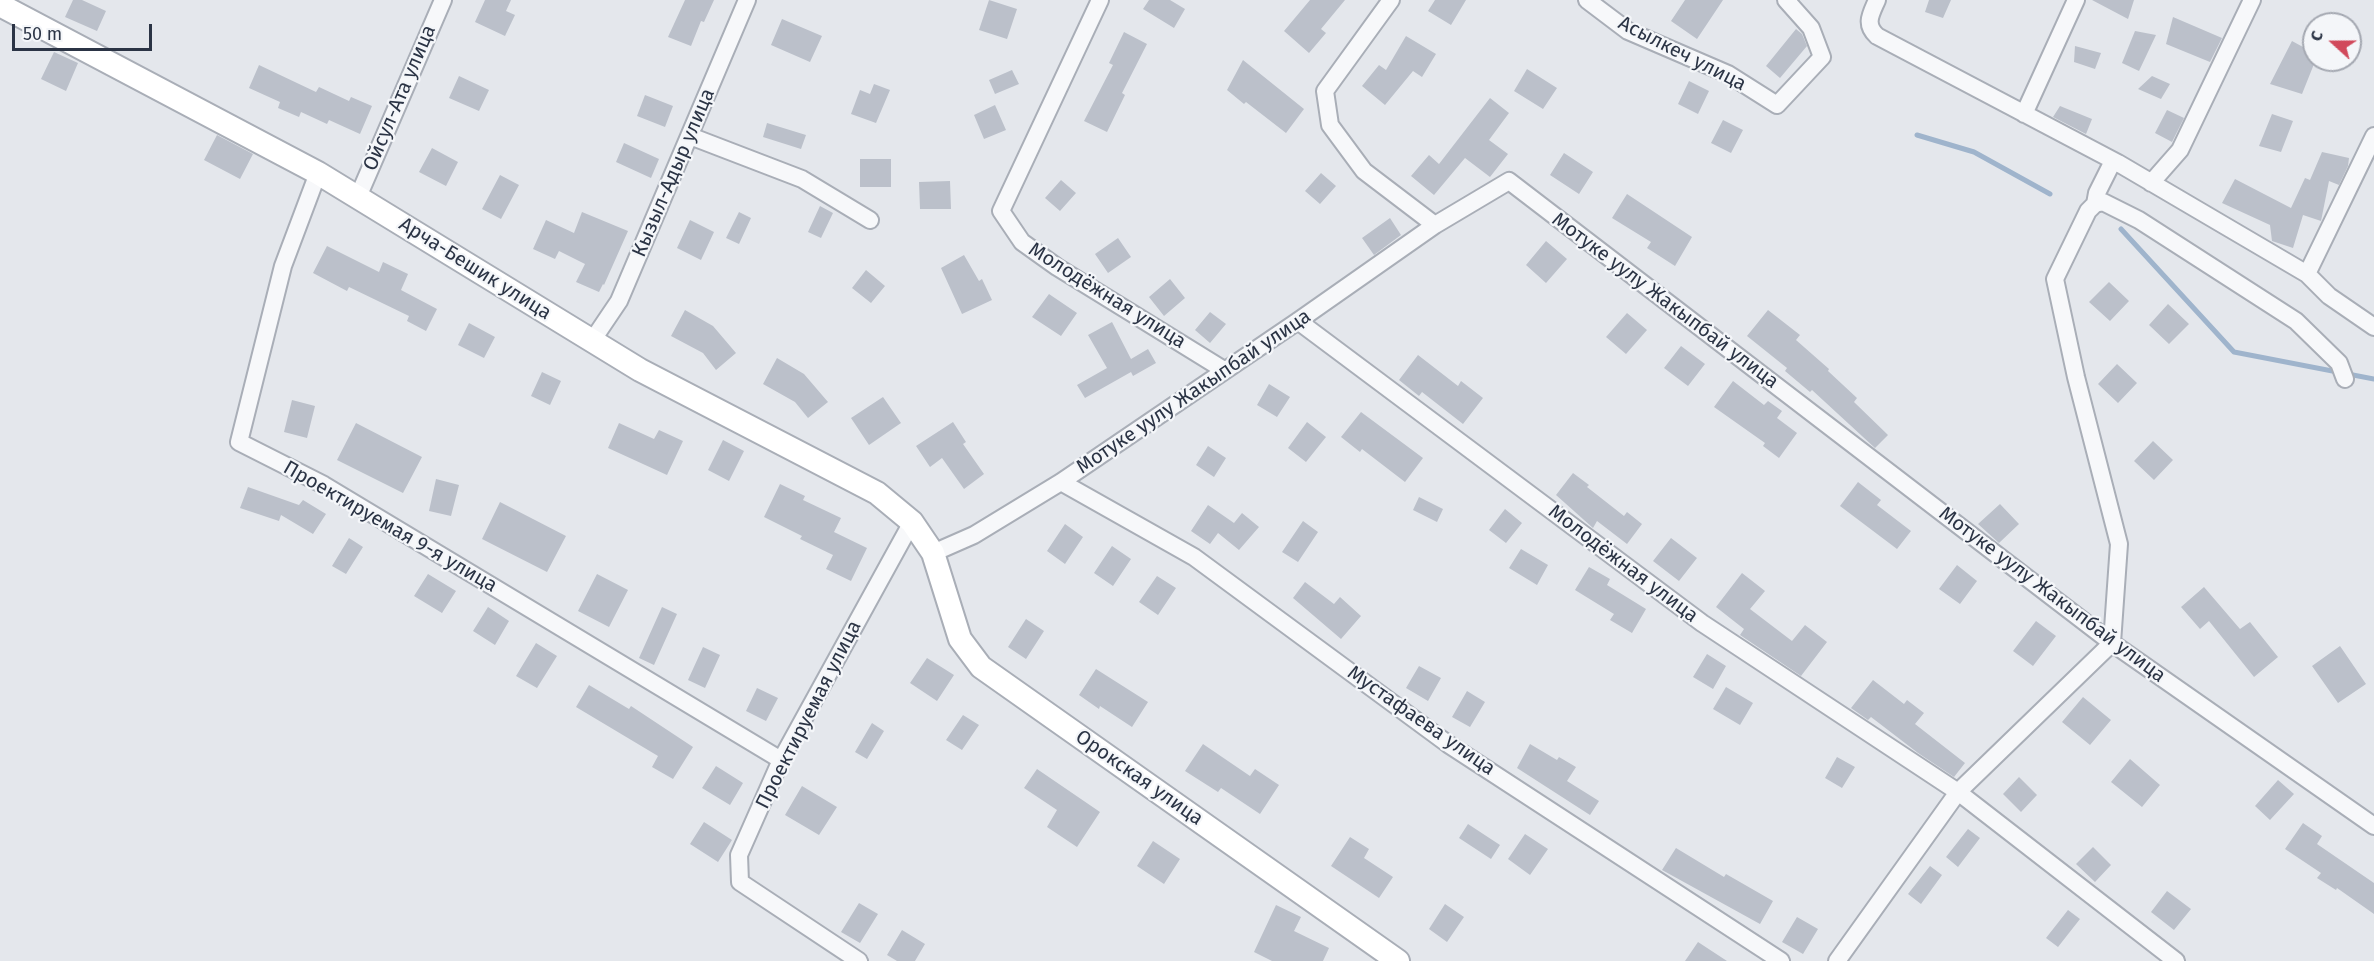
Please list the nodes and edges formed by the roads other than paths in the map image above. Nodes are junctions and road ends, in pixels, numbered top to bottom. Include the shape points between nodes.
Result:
1 (442, 0) edge
2 (747, 0) edge
3 (1100, 0) edge
4 (1391, 0) edge
5 (1587, 0) edge
6 (1786, 0) edge
7 (2076, 0) edge
8 (2252, 0) edge
9 (0, 5) edge
10 (1874, 7) edge
11 (2024, 114) junction
12 (690, 136) junction
13 (2374, 136) edge
14 (2113, 161) junction
15 (318, 173) junction
16 (2151, 183) junction
17 (358, 197) junction
18 (2095, 204) junction
19 (870, 220) dead end
20 (1435, 225) junction
21 (2307, 274) junction
22 (1298, 321) junction
23 (2374, 327) edge
24 (592, 341) junction
25 (1224, 370) junction
26 (2345, 379) dead end
27 (1061, 482) junction
28 (912, 522) junction
29 (933, 553) junction
30 (2112, 643) junction
31 (781, 760) junction
32 (1958, 792) junction
33 (2374, 826) edge
34 (859, 961) edge
35 (1398, 961) edge
36 (1781, 961) edge
37 (1837, 961) edge
38 (2176, 961) edge

1 - 17 street, Ойсул-Ата улица
2 - 12 street, Кызыл-Адыр улица
3 - 25 street, Молодёжная улица via 1001,211 1022,242
4 - 20 street via 1325,91 1330,125 1364,171
5 - 6 street, Асылкеч улица via 1628,31 1728,74 1778,105 1822,57 1811,28
7 - 11 street
8 - 16 street via 2180,150
9 - 15 street, Арча-Бешик улица
10 - 11 street via 1868,20 1877,36
11 - 14 street
12 - 19 street via 802,179
12 - 24 street, Кызыл-Адыр улица via 619,301
13 - 21 street
14 - 16 street
14 - 18 street
15 - 17 street, Арча-Бешик улица
15 - 31 street, Проектируемая 9-я улица via 283,266 239,442 324,485
16 - 21 street
17 - 24 street, Арча-Бешик улица
18 - 26 street via 2103,202 2139,220 2296,321 2340,363
18 - 30 street via 2055,279 2119,544
20 - 22 street, Мотуке уулу Жакыпбай улица
20 - 30 street, Мотуке уулу Жакыпбай улица via 1509,181
21 - 23 street via 2329,296
22 - 25 street, Мотуке уулу Жакыпбай улица
22 - 32 street, Молодёжная улица via 1702,623
24 - 28 street, Арча-Бешик улица via 877,493
25 - 27 street, Мотуке уулу Жакыпбай улица
27 - 29 street, Мотуке уулу Жакыпбай улица via 974,535
27 - 36 street, Мустафаева улица via 1194,557 1448,744
28 - 29 street, Арча-Бешик улица
28 - 31 street, Проектируемая улица
29 - 35 street, Орокская улица via 960,639 981,666
30 - 32 street
30 - 33 street, Мотуке уулу Жакыпбай улица
31 - 34 street, Проектируемая улица via 739,855 740,882
32 - 37 street
32 - 38 street, Молодёжная улица

